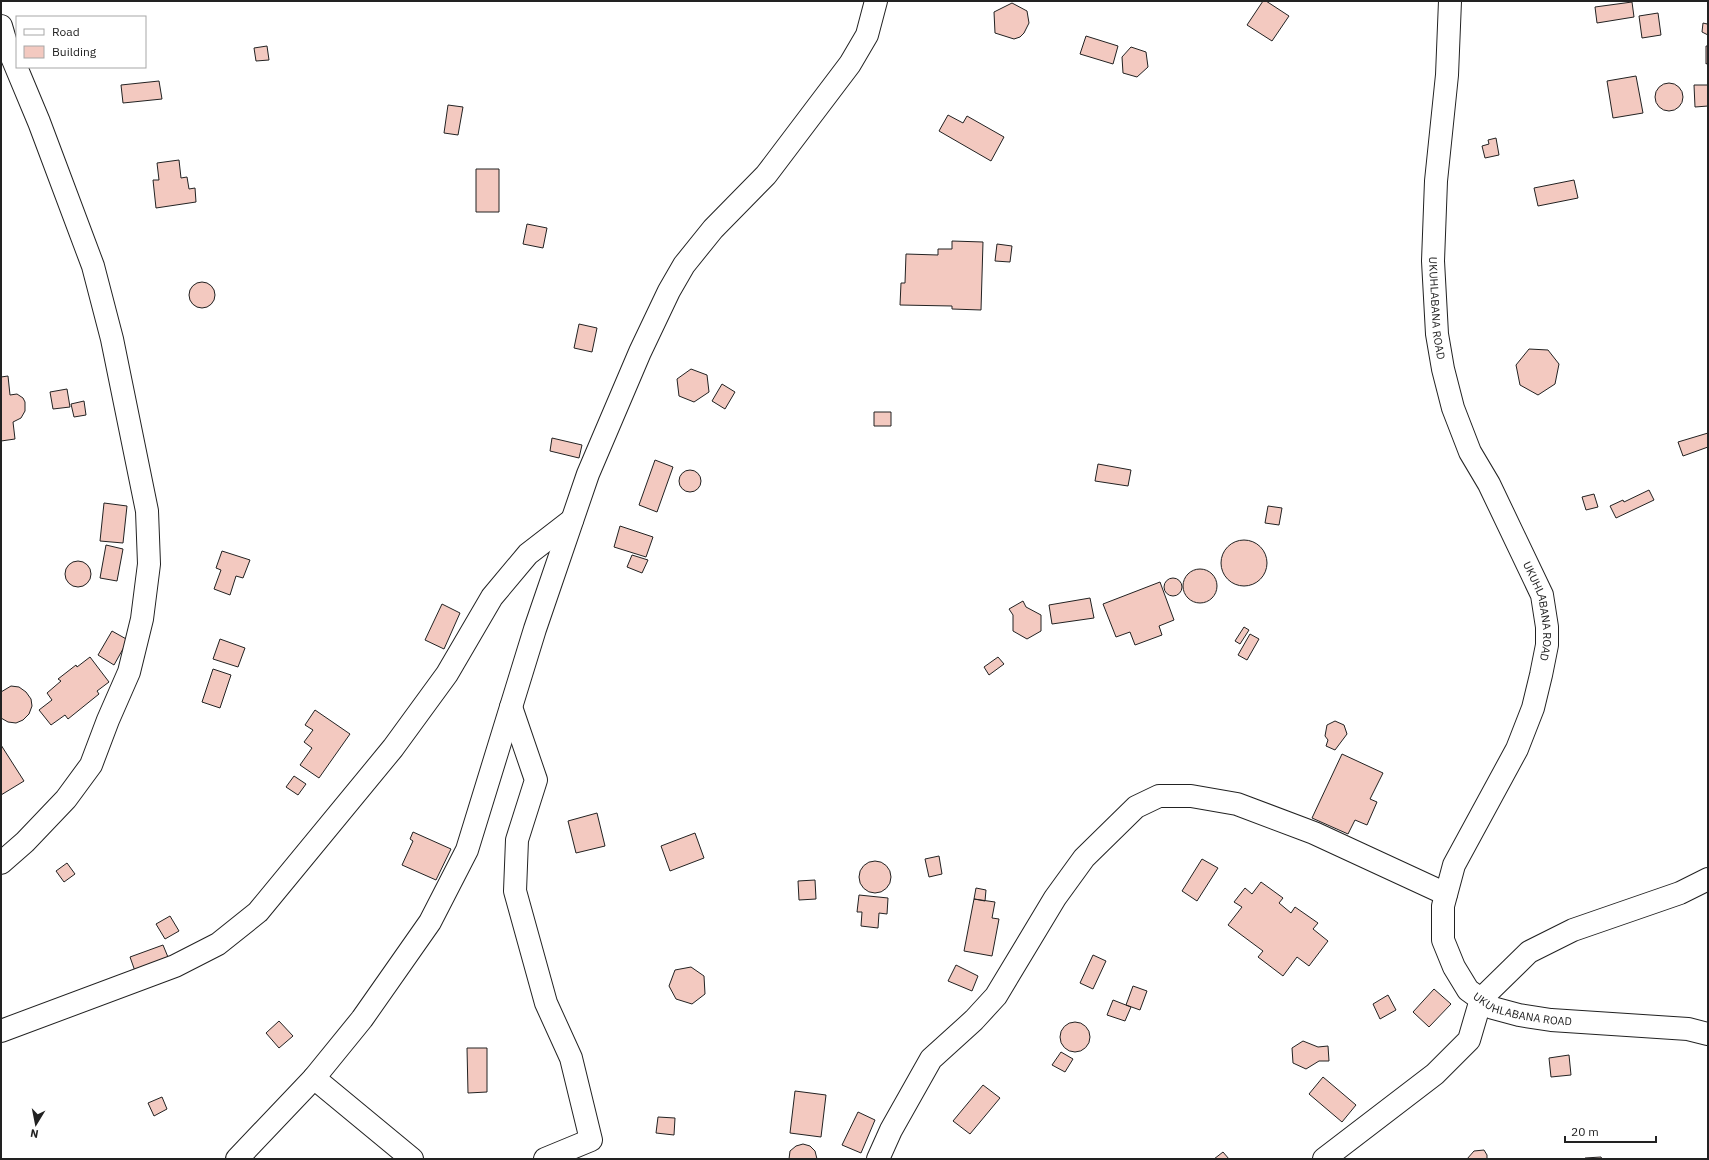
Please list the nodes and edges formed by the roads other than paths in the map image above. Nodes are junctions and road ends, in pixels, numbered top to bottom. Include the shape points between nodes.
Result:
1 (873, 1) edge
2 (1450, 1) edge
3 (1, 26) edge
4 (16, 67) edge
5 (16, 68) edge
6 (572, 520) junction
7 (511, 707) junction
8 (1, 863) edge
9 (1708, 879) edge
10 (1446, 894) junction
11 (1481, 999) junction
12 (1, 1031) edge
13 (1708, 1034) edge
14 (314, 1078) junction
15 (236, 1159) edge
16 (412, 1159) edge
17 (545, 1159) edge
18 (878, 1159) edge
19 (1324, 1159) edge

1 - 6 street via 867,35 850,64 766,175 713,229 684,265 640,352 588,474
2 - 10 street, UKUHLABANA ROAD via 1447,75 1436,181 1433,261 1437,334 1443,369 1456,415 1470,452 1542,595 1547,627 1545,653 1533,708 1517,749 1454,865
3 - 4 street
5 - 8 street via 93,266 112,339 147,511 149,564 142,618 130,672 91,765 66,799
6 - 7 street
6 - 12 street via 528,554 492,597 447,674 393,748 258,912 218,944 175,966
7 - 14 street via 467,850 430,922 362,1019
7 - 17 street via 536,780 517,840 515,891 546,1003 571,1058 591,1140
9 - 11 street via 1680,893 1573,930 1528,952
10 - 11 street, UKUHLABANA ROAD via 1443,906 1443,940 1454,967 1468,990
10 - 18 street via 1314,833 1236,804 1191,796 1159,796 1136,807 1084,858 1059,892 996,996 931,1059 891,1130
11 - 13 street, UKUHLABANA ROAD via 1493,1008 1551,1020 1688,1029
11 - 19 street via 1468,1040 1435,1074
14 - 15 street
14 - 16 street

